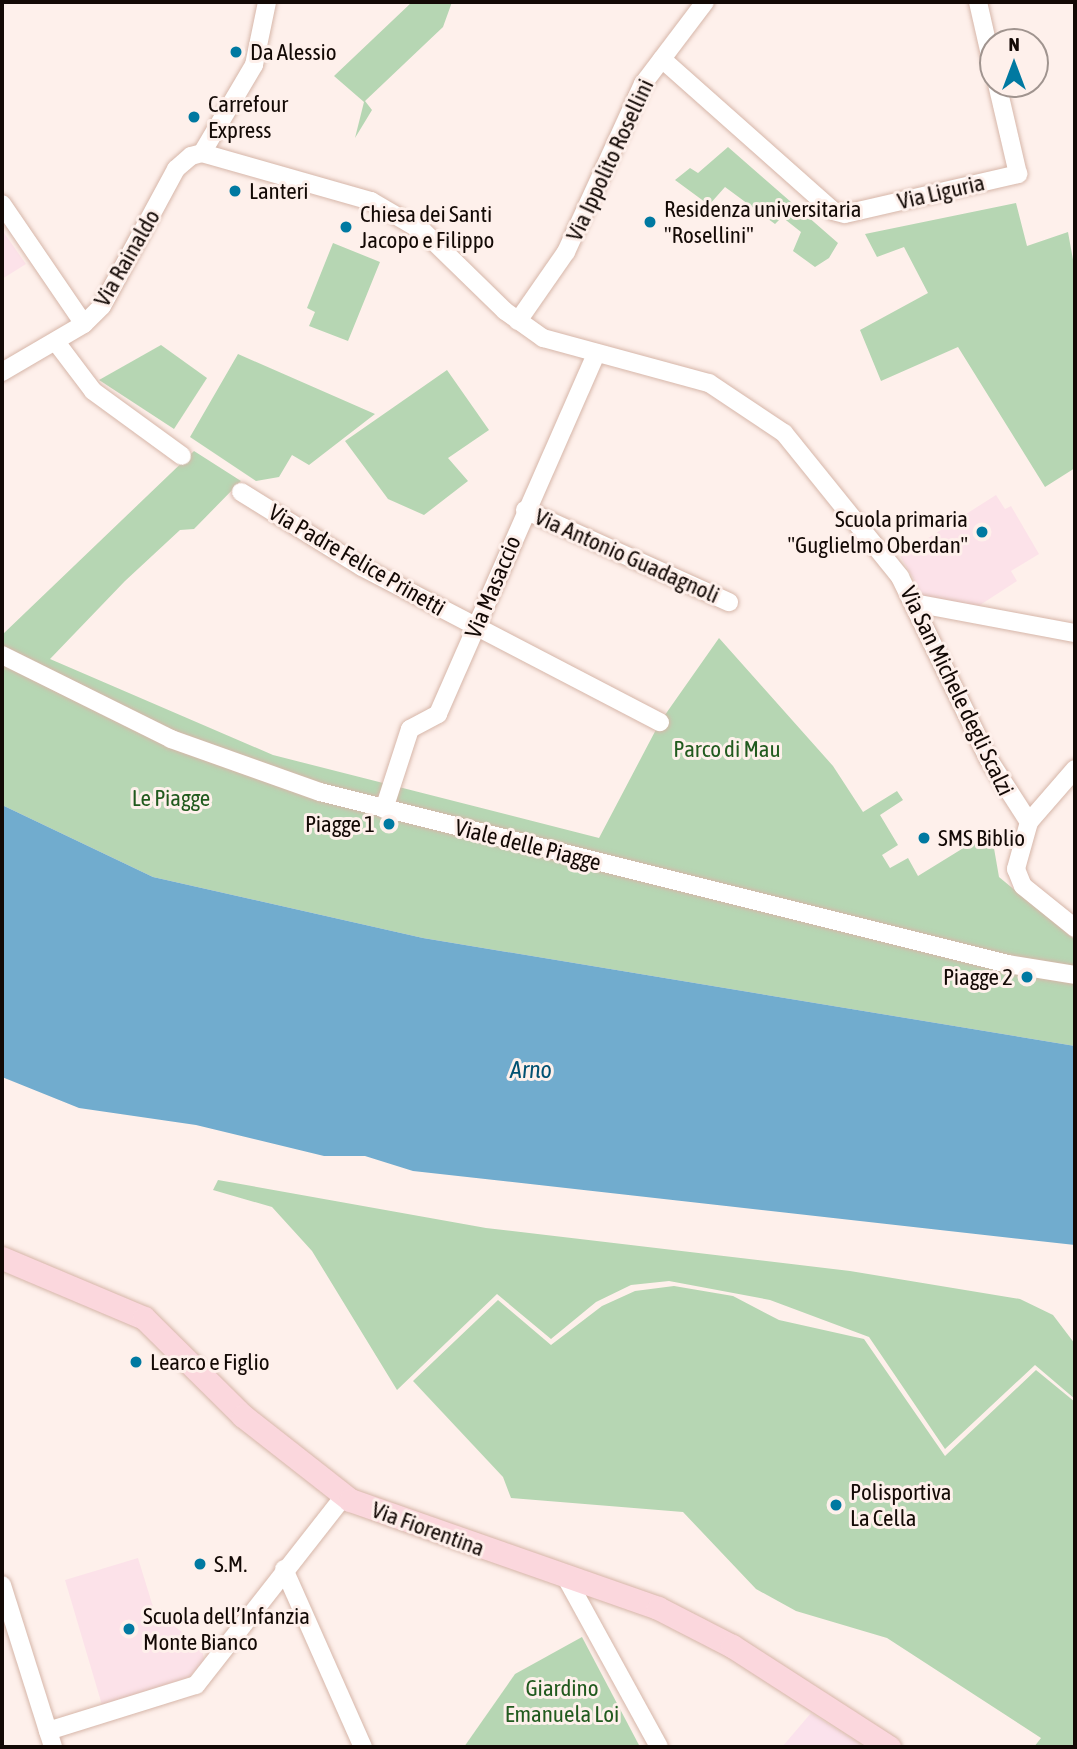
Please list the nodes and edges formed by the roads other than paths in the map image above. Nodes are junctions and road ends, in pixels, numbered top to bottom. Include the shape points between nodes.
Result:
1 (267, 2) edge
2 (705, 2) edge
3 (978, 2) edge
4 (984, 28) edge
5 (662, 59) junction
6 (1000, 98) edge
7 (202, 153) junction
8 (2, 204) edge
9 (518, 321) junction
10 (84, 324) junction
11 (56, 342) junction
12 (596, 354) junction
13 (2, 372) edge
14 (182, 456) dead end
15 (241, 492) dead end
16 (525, 510) junction
17 (729, 602) dead end
18 (915, 603) junction
19 (476, 627) junction
20 (1075, 633) edge
21 (2, 655) edge
22 (660, 722) dead end
23 (1075, 769) edge
24 (384, 809) junction
25 (1029, 822) junction
26 (1075, 928) edge
27 (1075, 975) edge
28 (2, 1258) edge
29 (344, 1496) junction
30 (284, 1569) junction
31 (564, 1574) junction
32 (2, 1585) edge
33 (50, 1739) edge
34 (363, 1747) edge
35 (659, 1747) edge
36 (889, 1747) edge

1 - 7 street via 254,65
2 - 5 street, Via Ippolito Rosellini
3 - 4 street
5 - 6 street, Via Liguria via 833,211 845,214 1018,174
5 - 9 street, Via Ippolito Rosellini via 643,84 566,252
7 - 9 street, Via San Michele degli Scalzi via 342,191 394,212
7 - 10 street, Via Rainaldo via 176,169 112,291
8 - 10 street
9 - 12 street, Via San Michele degli Scalzi via 553,342
10 - 11 street, Via Rainaldo
11 - 13 street, Via Rainaldo
11 - 14 street via 93,391
12 - 16 street, Via Masaccio
12 - 18 street, Via San Michele degli Scalzi via 702,380 769,419 828,480
15 - 19 street, Via Padre Felice Prinetti
16 - 17 street, Via Antonio Guadagnoli
16 - 19 street, Via Masaccio
18 - 20 street
18 - 25 street, Via San Michele degli Scalzi via 989,760
19 - 22 street, Via Padre Felice Prinetti
19 - 24 street, Via Masaccio via 438,714 410,729
21 - 24 street, Viale delle Piagge via 183,744
23 - 25 street
24 - 27 street, Viale delle Piagge via 1008,964
25 - 26 street via 1016,869 1023,886
28 - 29 main road, Via Fiorentina via 144,1318 243,1416
29 - 30 street
29 - 31 main road, Via Fiorentina via 430,1532
30 - 33 street via 196,1685
30 - 34 street
31 - 35 street
31 - 36 main road, Via Fiorentina via 696,1626
32 - 33 street

